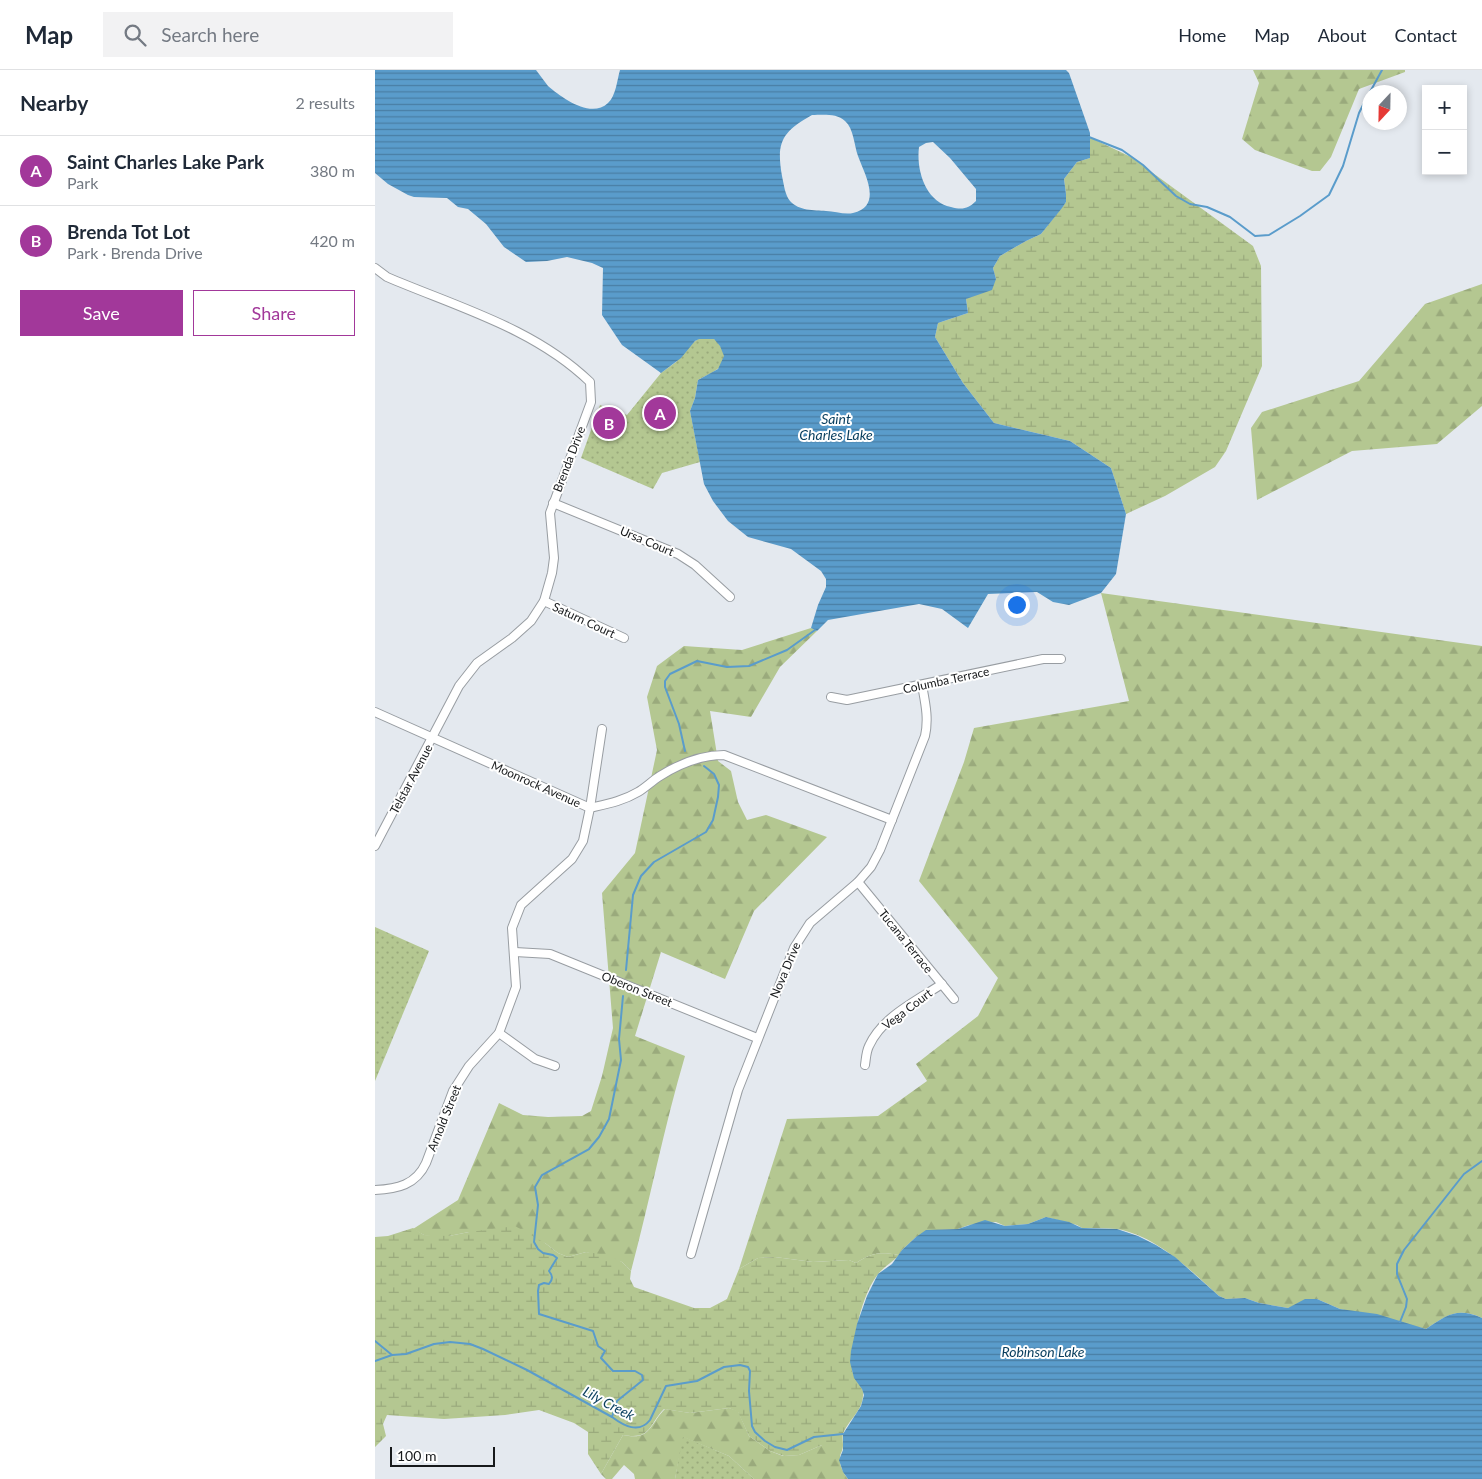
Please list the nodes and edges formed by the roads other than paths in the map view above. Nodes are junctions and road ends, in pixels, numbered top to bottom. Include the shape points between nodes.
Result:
1 (375, 268) edge
2 (553, 503) junction
3 (730, 598) dead end
4 (544, 602) junction
5 (624, 638) dead end
6 (1061, 659) dead end
7 (922, 685) junction
8 (831, 697) dead end
9 (375, 712) edge
10 (602, 728) dead end
11 (432, 738) junction
12 (590, 808) junction
13 (892, 820) junction
14 (378, 834) edge
15 (375, 846) edge
16 (858, 882) junction
17 (515, 952) junction
18 (942, 984) junction
19 (954, 999) dead end
20 (499, 1033) junction
21 (757, 1038) junction
22 (865, 1065) dead end
23 (555, 1066) dead end
24 (375, 1190) edge
25 (691, 1254) dead end

1 - 2 street, Brenda Drive via 387,277 509,326 572,364 590,382 591,402
2 - 3 street, Ursa Court via 678,554 695,565
2 - 4 street, Brenda Drive via 550,513 554,558
4 - 5 street, Saturn Court
4 - 11 street, Brenda Drive via 512,638 477,663 459,686
6 - 7 street, Columba Terrace via 1043,659
7 - 8 street, Columba Terrace via 847,700
7 - 13 street, Nova Drive via 927,727
9 - 11 street, Moonrock Avenue
10 - 12 street, Arnold Street
11 - 12 street, Moonrock Avenue
11 - 14 street, Telstar Avenue
12 - 13 street, Moonrock Avenue via 618,802 681,764 710,755 725,755
12 - 17 street, Arnold Street via 583,841 572,859 521,905 512,928
13 - 16 street, Nova Drive via 875,860
14 - 15 street, Telstar Avenue
16 - 18 street, Tucana Terrace
16 - 21 street, Nova Drive via 801,934
17 - 20 street, Arnold Street via 516,988
17 - 21 street, Oberon Street via 550,954
18 - 19 street, Tucana Terrace
18 - 22 street, Vega Court via 886,1022 868,1048
20 - 23 street via 535,1059
20 - 24 street, Arnold Street via 457,1083 423,1170 401,1187
21 - 25 street, Nova Drive via 738,1090

